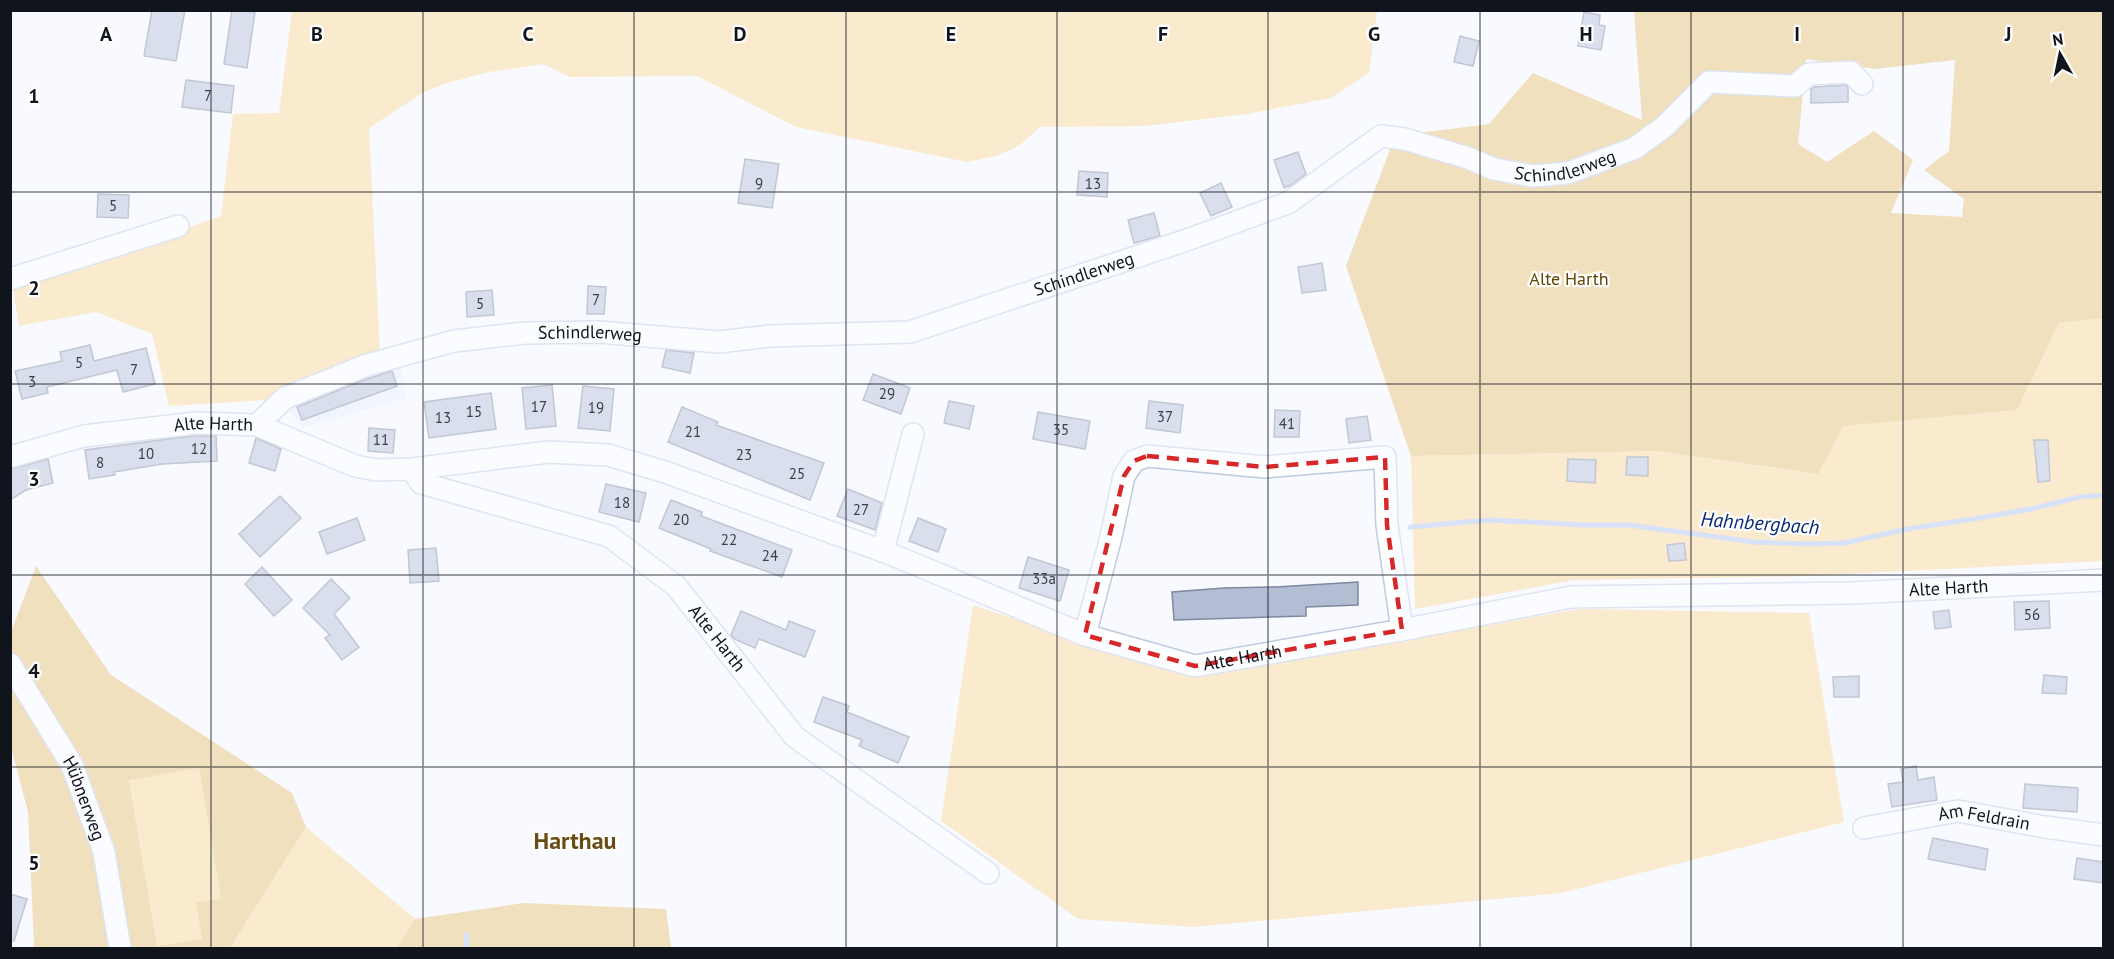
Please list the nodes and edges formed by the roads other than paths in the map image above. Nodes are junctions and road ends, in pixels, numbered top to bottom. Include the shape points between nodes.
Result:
1 (1862, 84) dead end
2 (178, 226) dead end
3 (10, 279) edge
4 (257, 425) junction
5 (913, 434) dead end
6 (10, 457) edge
7 (412, 469) junction
8 (883, 551) junction
9 (2103, 580) edge
10 (1402, 630) junction
11 (1084, 635) junction
12 (10, 664) edge
13 (1864, 828) dead end
14 (2103, 835) edge
15 (988, 873) dead end
16 (120, 948) edge

1 - 4 street, Schindlerweg via 1851,72 1809,74 1795,86 1709,82 1664,127 1635,148 1568,173 1533,176 1494,169 1406,139 1381,136 1288,203 910,332 770,336 719,342 597,333 525,333 454,341 367,365 285,398
2 - 3 street
4 - 6 street, Alte Harth via 196,423 84,436
4 - 7 street, Alte Harth via 355,466
5 - 8 street
7 - 8 street, Alte Harth via 548,452 608,455
7 - 15 street, Alte Harth via 421,483 609,536 676,586 795,737
8 - 11 street, Alte Harth
9 - 10 street, Alte Harth via 1852,593 1571,597
10 - 11 street, Alte Harth via 1195,666
10 - 11 street via 1387,525 1385,457 1265,467 1147,456 1134,460 1124,476
12 - 16 street, Hübnerweg via 72,765 104,852
13 - 14 street, Am Feldrain via 1958,811

